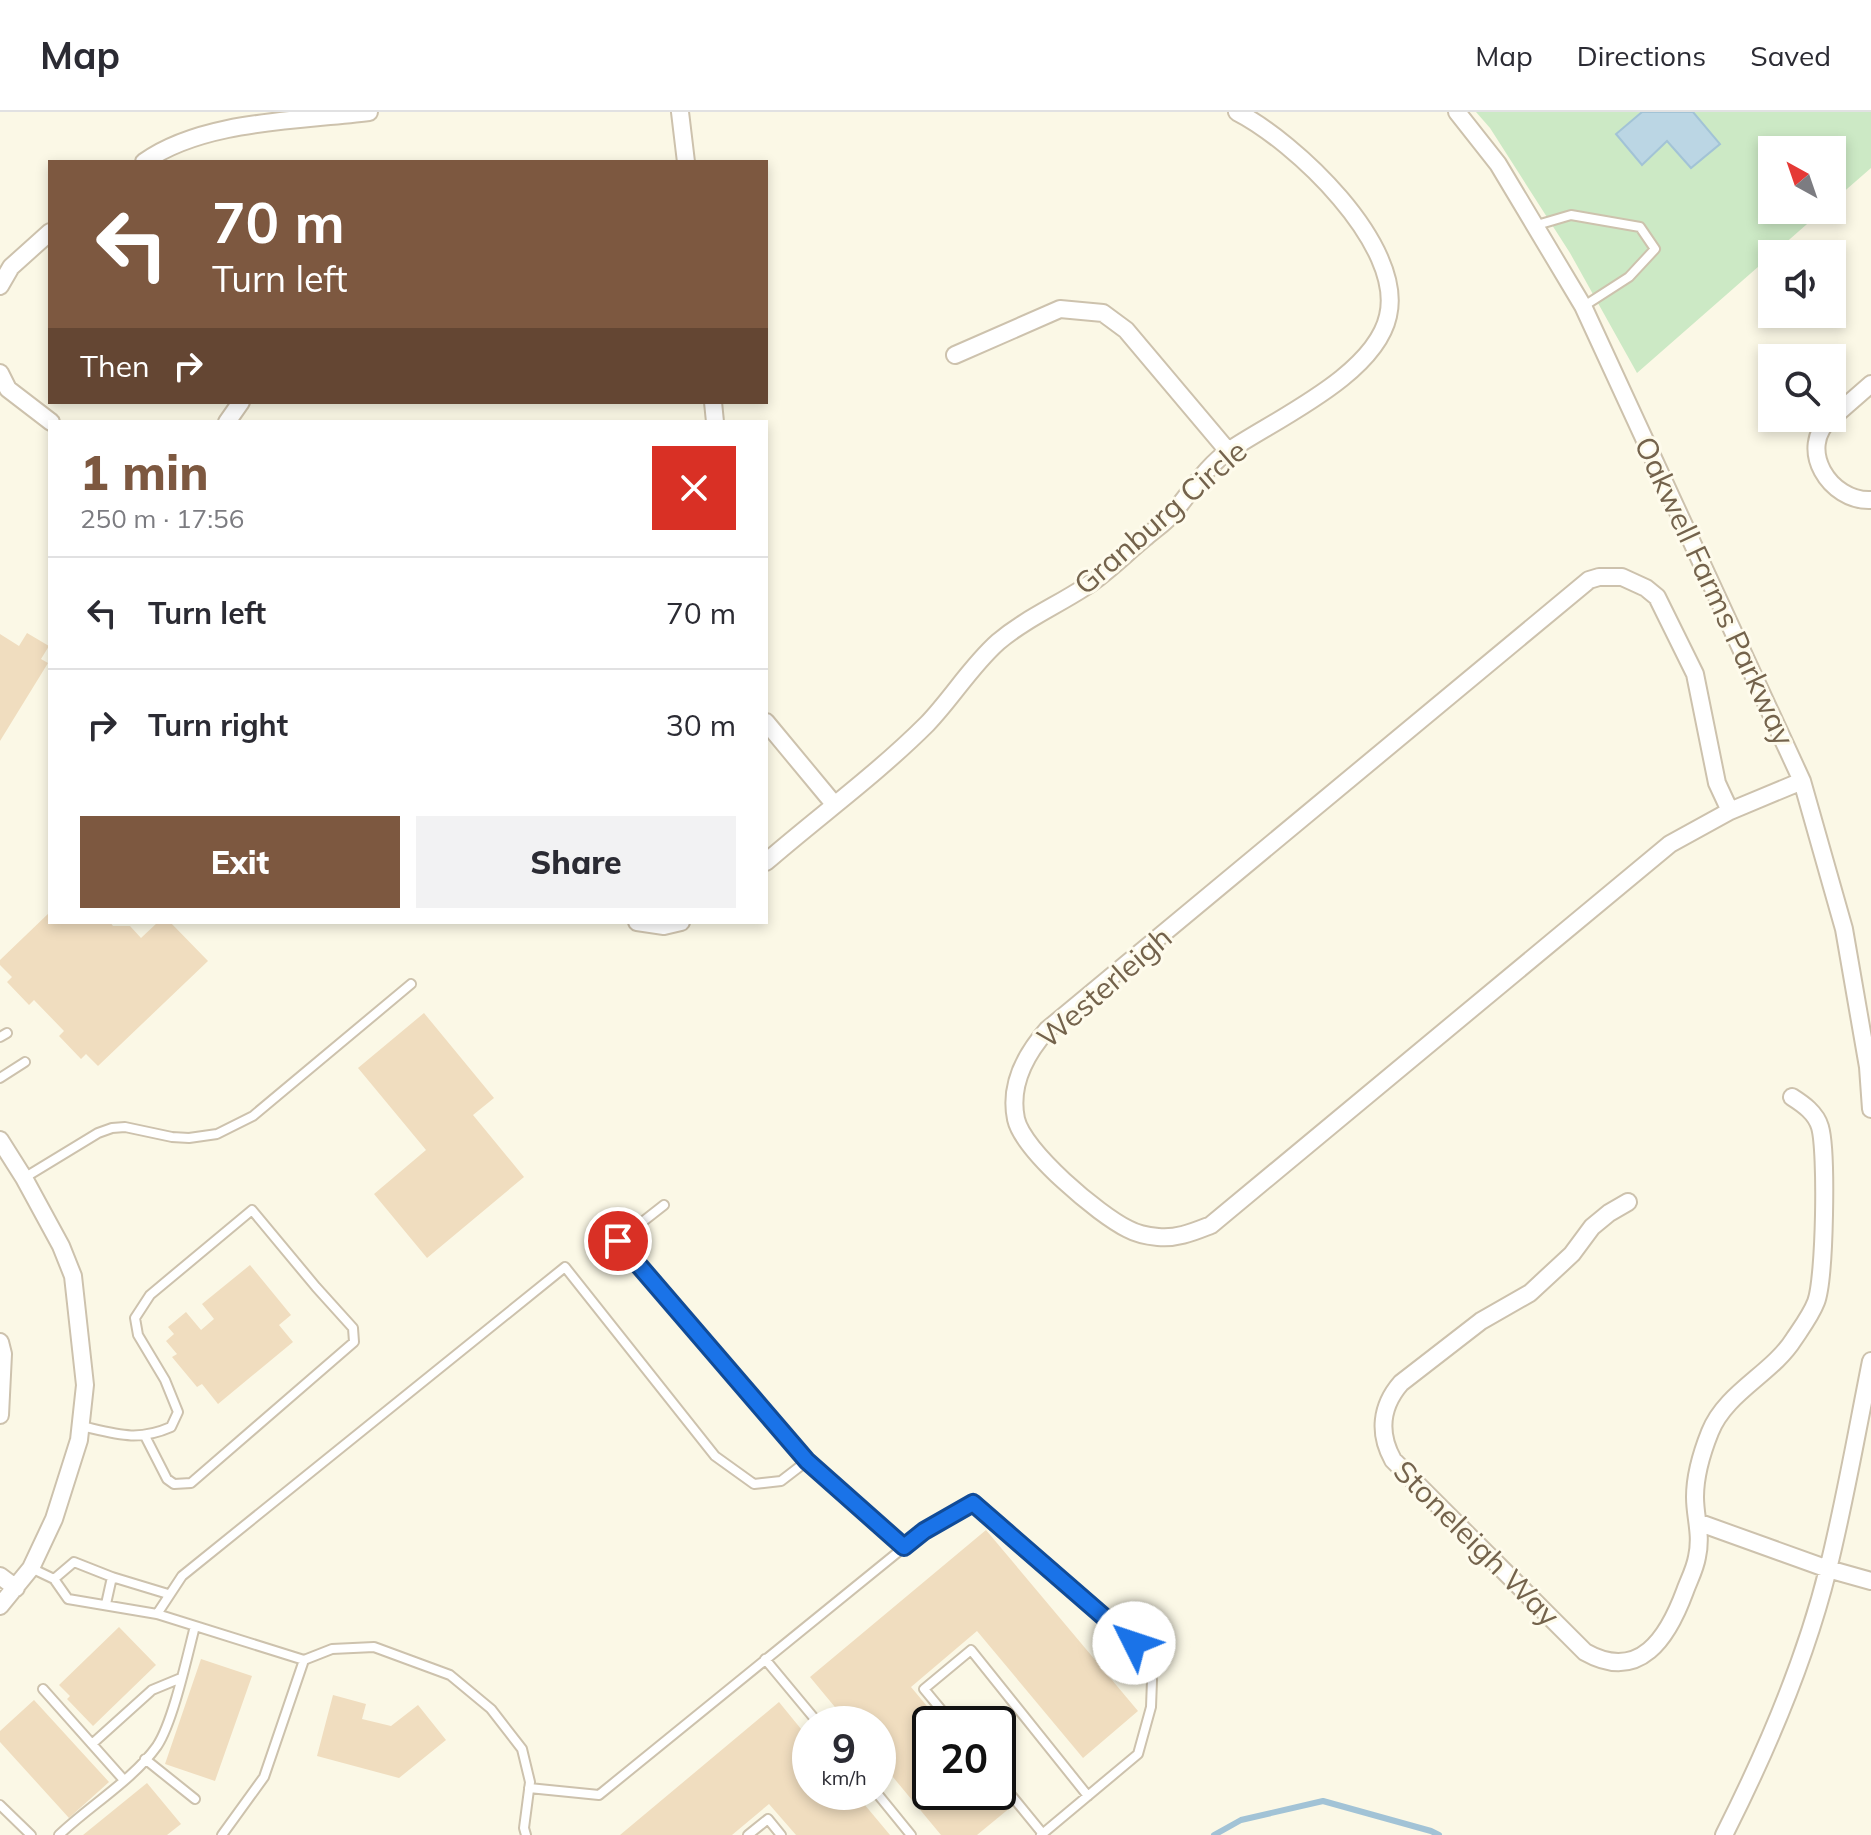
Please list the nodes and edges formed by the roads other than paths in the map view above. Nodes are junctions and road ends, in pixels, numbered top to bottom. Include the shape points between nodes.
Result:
1 (369, 112) edge
2 (680, 112) edge
3 (1237, 112) edge
4 (1457, 112) edge
5 (147, 160) edge
6 (686, 160) edge
7 (1537, 225) junction
8 (48, 234) edge
9 (0, 286) edge
10 (1583, 306) junction
11 (955, 355) dead end
12 (0, 373) edge
13 (1871, 384) edge
14 (1846, 406) edge
15 (48, 420) edge
16 (1821, 432) edge
17 (1228, 451) junction
18 (1871, 500) edge
19 (768, 724) edge
20 (1802, 781) junction
21 (834, 804) junction
22 (1730, 811) junction
23 (768, 860) edge
24 (650, 924) edge
25 (672, 924) edge
26 (411, 984) dead end
27 (1866, 1022) edge
28 (25, 1062) dead end
29 (0, 1078) edge
30 (1792, 1097) dead end
31 (1871, 1109) edge
32 (0, 1140) edge
33 (24, 1178) junction
34 (1628, 1202) dead end
35 (664, 1205) dead end
36 (0, 1342) edge
37 (1871, 1361) edge
38 (0, 1415) edge
39 (81, 1426) junction
40 (145, 1436) junction
41 (807, 1461) junction
42 (1700, 1523) junction
43 (904, 1547) junction
44 (31, 1568) junction
45 (1828, 1569) junction
46 (0, 1576) edge
47 (112, 1577) junction
48 (54, 1579) junction
49 (1871, 1581) edge
50 (16, 1588) junction
51 (168, 1594) junction
52 (106, 1604) junction
53 (0, 1606) edge
54 (157, 1614) junction
55 (195, 1626) junction
56 (765, 1659) junction
57 (304, 1660) junction
58 (181, 1678) junction
59 (43, 1689) dead end
60 (804, 1706) edge
61 (938, 1706) edge
62 (1016, 1706) edge
63 (1016, 1706) edge
64 (92, 1744) junction
65 (145, 1759) junction
66 (123, 1779) junction
67 (529, 1788) junction
68 (1088, 1796) junction
69 (195, 1799) dead end
70 (1016, 1802) edge
71 (0, 1805) edge
72 (891, 1810) edge
73 (1042, 1834) edge
74 (31, 1835) edge
75 (59, 1835) edge
76 (222, 1835) edge
77 (526, 1835) edge
78 (748, 1835) edge
79 (781, 1835) edge
80 (911, 1835) edge
81 (1724, 1835) edge

1 - 5 street via 223,130 191,137
2 - 6 street
3 - 17 street, Granburg Circle via 1286,144 1339,195 1372,242 1390,301 1383,331 1353,368 1298,410
4 - 7 street, Oakwell Farms Parkway
7 - 10 street, Oakwell Farms Parkway
7 - 10 lane via 1571,215 1604,219 1640,227 1655,249 1629,277
8 - 9 street via 11,267
10 - 20 street, Oakwell Farms Parkway
11 - 17 street via 1060,309 1103,313 1126,330
12 - 15 street via 8,389
13 - 14 street
16 - 18 street via 1816,458 1822,472 1849,497
17 - 21 street, Granburg Circle via 1172,515 1086,587 997,643 929,722
19 - 21 street
20 - 22 street, Westerleigh
20 - 27 street, Oakwell Farms Parkway
21 - 23 street, Granburg Circle
22 - 22 street, Westerleigh via 1670,844 1211,1225 1161,1238 1124,1227 1050,1168 1016,1120 1015,1091 1023,1064 1047,1030 1589,580 1622,577 1657,597 1695,674 1717,783
24 - 25 street
26 - 33 lane via 253,1116 217,1134 180,1138 112,1128
27 - 31 street, Oakwell Farms Parkway
28 - 29 lane
30 - 42 street via 1821,1128 1821,1284 1792,1343 1726,1406 1710,1430 1695,1498
32 - 33 street
33 - 39 street via 73,1276 85,1385
34 - 42 street, Stoneleigh Way via 1592,1227 1530,1293 1481,1321 1401,1383 1392,1393 1383,1436 1393,1460 1585,1652 1609,1662 1636,1659 1673,1623 1697,1558
35 - 41 lane via 618,1241
36 - 38 street
37 - 45 street
39 - 40 lane via 124,1437
39 - 44 street via 69,1477
40 - 40 lane via 171,1427 178,1412 138,1335 135,1318 150,1295 252,1210 353,1328 354,1342 191,1483 167,1479
41 - 43 lane
41 - 51 lane via 781,1481 754,1484 715,1456 565,1267 182,1576
42 - 45 street
43 - 56 lane
43 - 68 lane via 973,1503 1134,1643 1152,1680 1151,1707 1138,1754
44 - 48 lane
44 - 50 street
45 - 49 street
45 - 81 street via 1764,1756
46 - 50 street
47 - 48 lane via 74,1562
47 - 51 lane
47 - 52 lane
48 - 52 lane via 68,1599
50 - 53 street
51 - 54 lane
52 - 54 lane
54 - 55 lane
55 - 57 lane
55 - 58 lane
56 - 60 lane
56 - 67 lane via 599,1795
57 - 67 lane via 332,1649 374,1647 450,1675 491,1709 522,1749
57 - 76 lane via 264,1777
58 - 64 lane via 152,1690
58 - 65 lane via 158,1745
59 - 64 lane
61 - 62 lane via 924,1689 971,1650
63 - 68 lane
64 - 66 lane
65 - 66 lane
65 - 69 lane
66 - 75 lane
67 - 77 lane
68 - 73 lane
70 - 73 lane
71 - 74 lane
72 - 80 lane
78 - 79 lane via 768,1819

